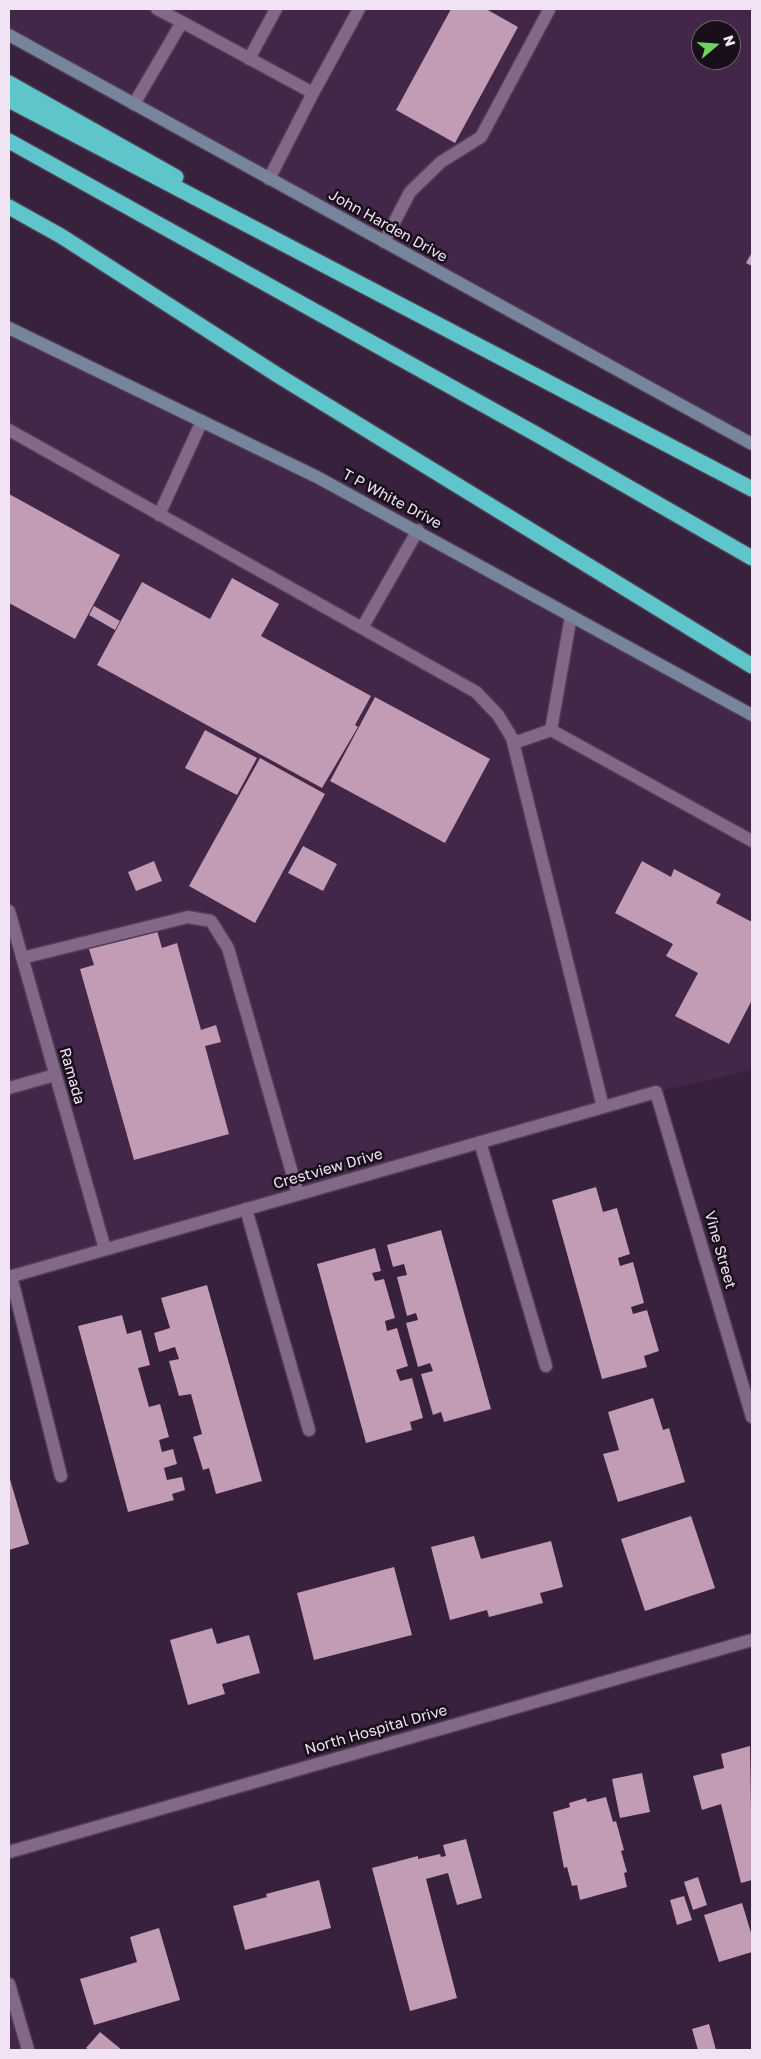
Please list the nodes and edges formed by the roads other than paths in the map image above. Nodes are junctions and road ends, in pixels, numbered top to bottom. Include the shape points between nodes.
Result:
1 (157, 9) edge
2 (276, 9) edge
3 (359, 9) edge
4 (549, 10) dead end
5 (182, 22) junction
6 (9, 35) edge
7 (249, 58) junction
8 (9, 83) edge
9 (313, 93) junction
10 (9, 100) edge
11 (134, 104) junction
12 (9, 141) edge
13 (269, 178) junction
14 (9, 207) edge
15 (384, 242) junction
16 (399, 304) junction
17 (9, 328) edge
18 (202, 421) junction
19 (9, 430) edge
20 (752, 444) edge
21 (752, 489) edge
22 (160, 514) junction
23 (418, 530) junction
24 (752, 558) edge
25 (571, 616) junction
26 (362, 628) junction
27 (752, 666) edge
28 (752, 715) edge
29 (551, 730) junction
30 (514, 743) junction
31 (752, 841) edge
32 (9, 911) edge
33 (22, 958) junction
34 (55, 1075) junction
35 (9, 1088) edge
36 (656, 1092) joint
37 (603, 1107) junction
38 (480, 1142) junction
39 (298, 1194) junction
40 (246, 1209) junction
41 (105, 1249) junction
42 (10, 1277) edge
43 (546, 1366) dead end
44 (752, 1416) edge
45 (309, 1430) dead end
46 (62, 1476) dead end
47 (752, 1640) edge
48 (9, 1852) edge
49 (9, 1984) edge
50 (28, 2050) edge

1 - 5 street
2 - 7 street
3 - 9 street
4 - 15 street via 481,137 441,162 410,192
5 - 7 street
5 - 11 street
6 - 11 main road, John Harden Drive
7 - 9 street
8 - 16 highway
9 - 13 street
10 - 16 highway
11 - 13 main road, John Harden Drive
12 - 24 highway
13 - 15 main road, John Harden Drive
14 - 27 highway
15 - 20 main road, John Harden Drive
16 - 21 highway
17 - 18 main road, T P White Drive
18 - 22 street
18 - 23 main road, T P White Drive
19 - 22 street
22 - 26 street
23 - 25 main road, T P White Drive
23 - 26 street
25 - 28 main road, T P White Drive
25 - 29 street
26 - 30 street via 476,692 498,716
29 - 30 street
29 - 31 street
30 - 37 street
32 - 33 street, Ramada
33 - 34 street, Ramada
33 - 39 street via 188,917 211,921 228,948
34 - 35 street
34 - 41 street, Ramada
36 - 37 street, Crestview Drive
36 - 44 street, Vine Street
37 - 38 street, Crestview Drive
38 - 39 street, Crestview Drive
38 - 43 street
39 - 40 street, Crestview Drive
40 - 41 street, Crestview Drive
40 - 45 street
41 - 42 street, Crestview Drive
42 - 46 street
47 - 48 street, North Hospital Drive
49 - 50 street

